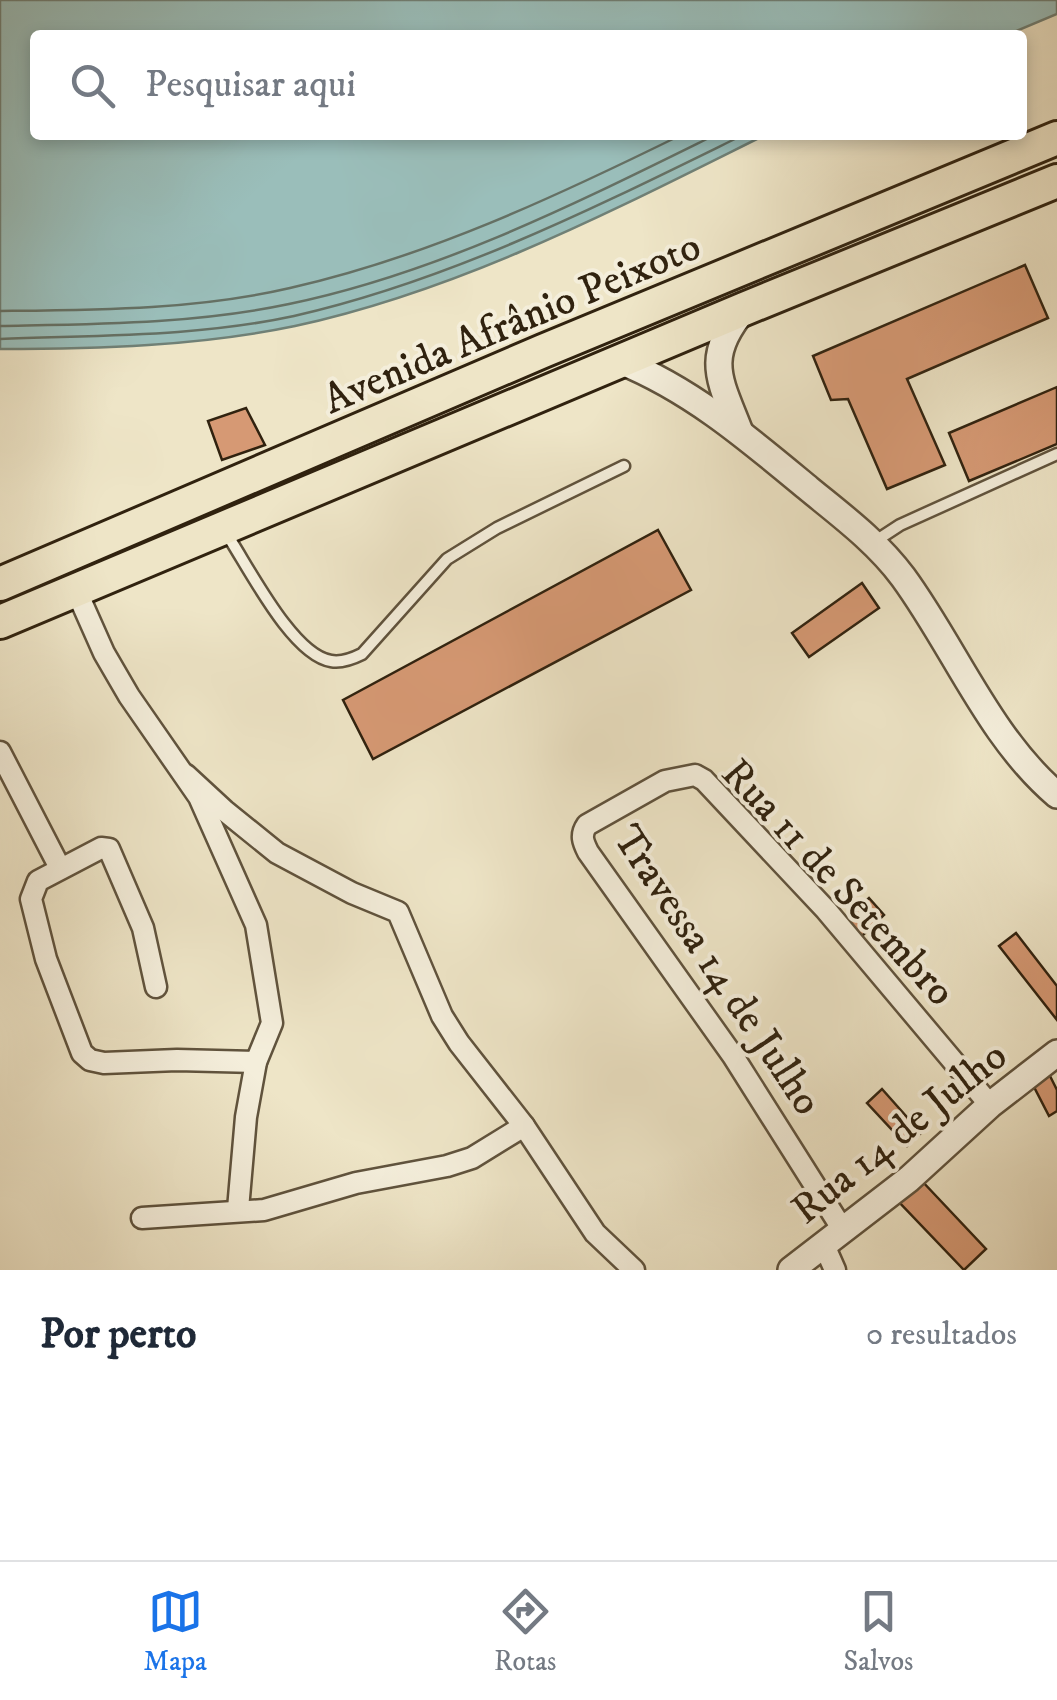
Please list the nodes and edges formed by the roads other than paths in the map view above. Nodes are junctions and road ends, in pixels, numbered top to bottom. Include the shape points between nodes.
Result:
1 (1057, 138) edge
2 (1057, 181) edge
3 (744, 309) junction
4 (620, 360) junction
5 (740, 432) junction
6 (1057, 454) edge
7 (624, 466) dead end
8 (223, 528) junction
9 (873, 542) junction
10 (0, 584) edge
11 (76, 590) junction
12 (0, 622) edge
13 (0, 752) edge
14 (186, 775) junction
15 (665, 782) joint
16 (1057, 795) edge
17 (60, 868) junction
18 (156, 987) dead end
19 (1057, 1053) edge
20 (256, 1062) junction
21 (990, 1105) junction
22 (524, 1126) junction
23 (238, 1210) junction
24 (142, 1218) dead end
25 (833, 1238) junction
26 (634, 1270) edge
27 (790, 1270) edge
28 (835, 1270) edge

1 - 10 main road, Avenida Afrânio Peixoto
2 - 3 main road, Avenida Afrânio Peixoto
3 - 4 main road, Avenida Afrânio Peixoto
3 - 5 street via 725,333 718,368
4 - 5 street via 666,381
4 - 8 main road, Avenida Afrânio Peixoto
5 - 9 street
6 - 9 lane
7 - 8 lane via 448,559 362,654 346,661 328,661 298,642
8 - 11 main road, Avenida Afrânio Peixoto
9 - 16 street via 903,576 1008,742
11 - 12 main road, Avenida Afrânio Peixoto
11 - 14 street via 129,696
13 - 17 street
14 - 20 street via 256,925 272,1023
14 - 22 street via 277,853 398,912 442,1016
15 - 21 street, Rua 11 de Setembro via 695,775 704,780 826,910
15 - 25 street, Travessa 14 de Julho via 588,825 583,840 762,1099
17 - 18 street via 109,849 144,928
17 - 20 street via 38,881 31,899 82,1053 104,1063
19 - 21 street, Rua 14 de Julho
20 - 23 street
21 - 25 street, Rua 14 de Julho
22 - 23 street via 447,1166 264,1210
22 - 26 street via 595,1232
23 - 24 street
25 - 27 street, Rua 14 de Julho
25 - 28 street

